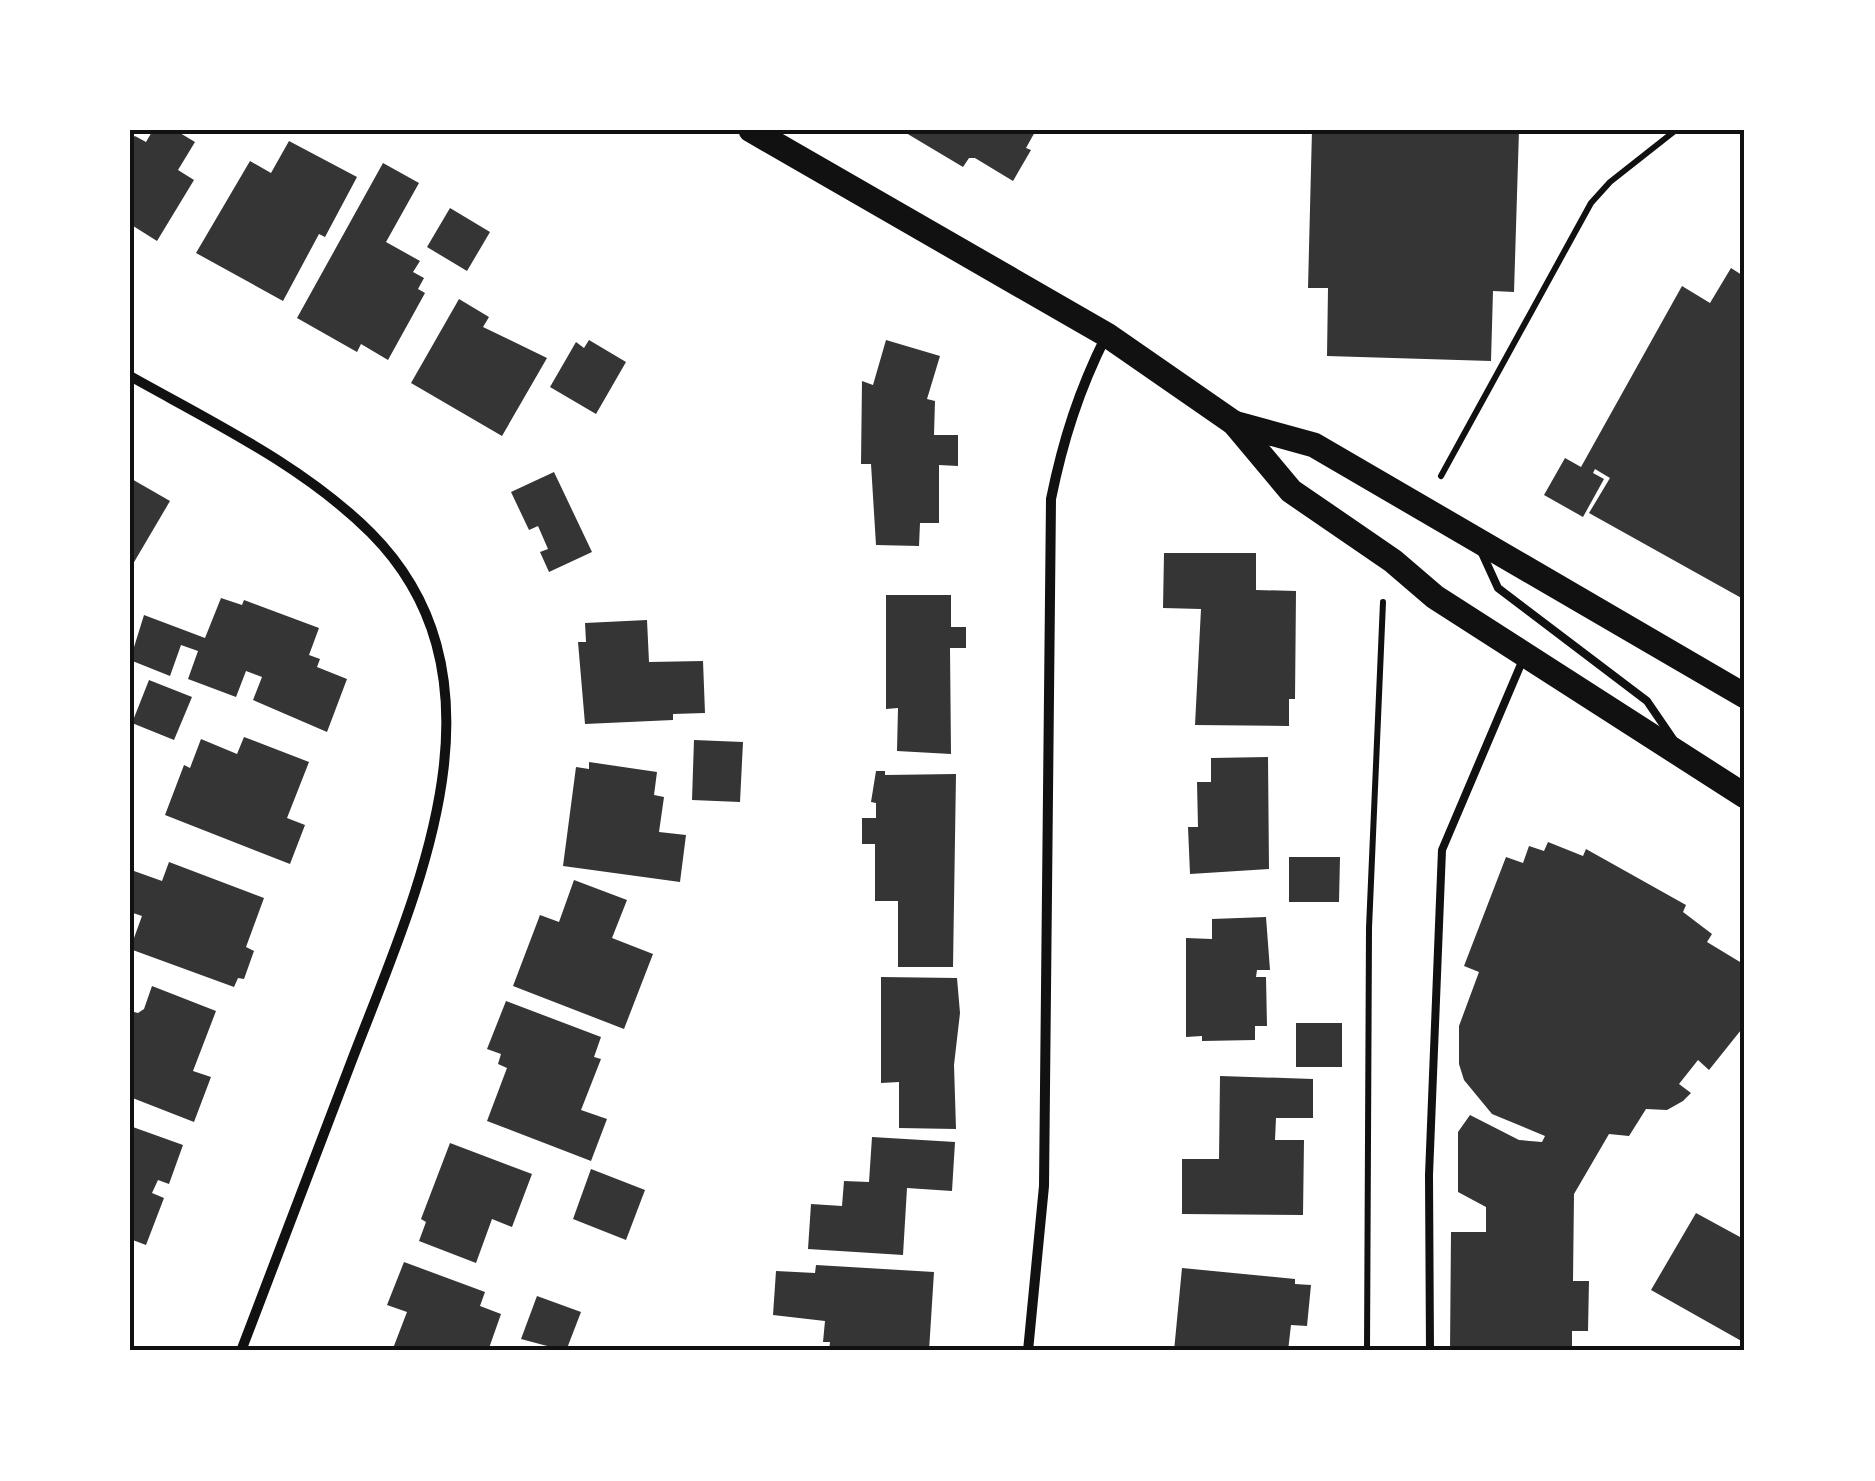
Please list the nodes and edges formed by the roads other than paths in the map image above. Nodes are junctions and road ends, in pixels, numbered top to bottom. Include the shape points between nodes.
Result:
1 (751, 130) edge
2 (1107, 335) junction
3 (130, 376) edge
4 (1234, 423) junction
5 (1474, 535) junction
6 (1525, 655) junction
7 (1745, 696) edge
8 (1687, 758) junction
9 (1745, 796) edge
10 (242, 1351) edge
11 (1028, 1351) edge
12 (1430, 1351) edge

1 - 2 main road
2 - 4 main road
2 - 11 street via 1082,383 1051,499 1044,1186
3 - 10 street via 314,486 372,534 412,587 442,672 448,720 442,789 420,883
4 - 5 main road via 1314,446
4 - 6 main road via 1291,491
5 - 7 main road
5 - 8 lane via 1498,588 1647,701
6 - 8 main road
6 - 12 lane via 1442,850 1429,1175
8 - 9 main road

